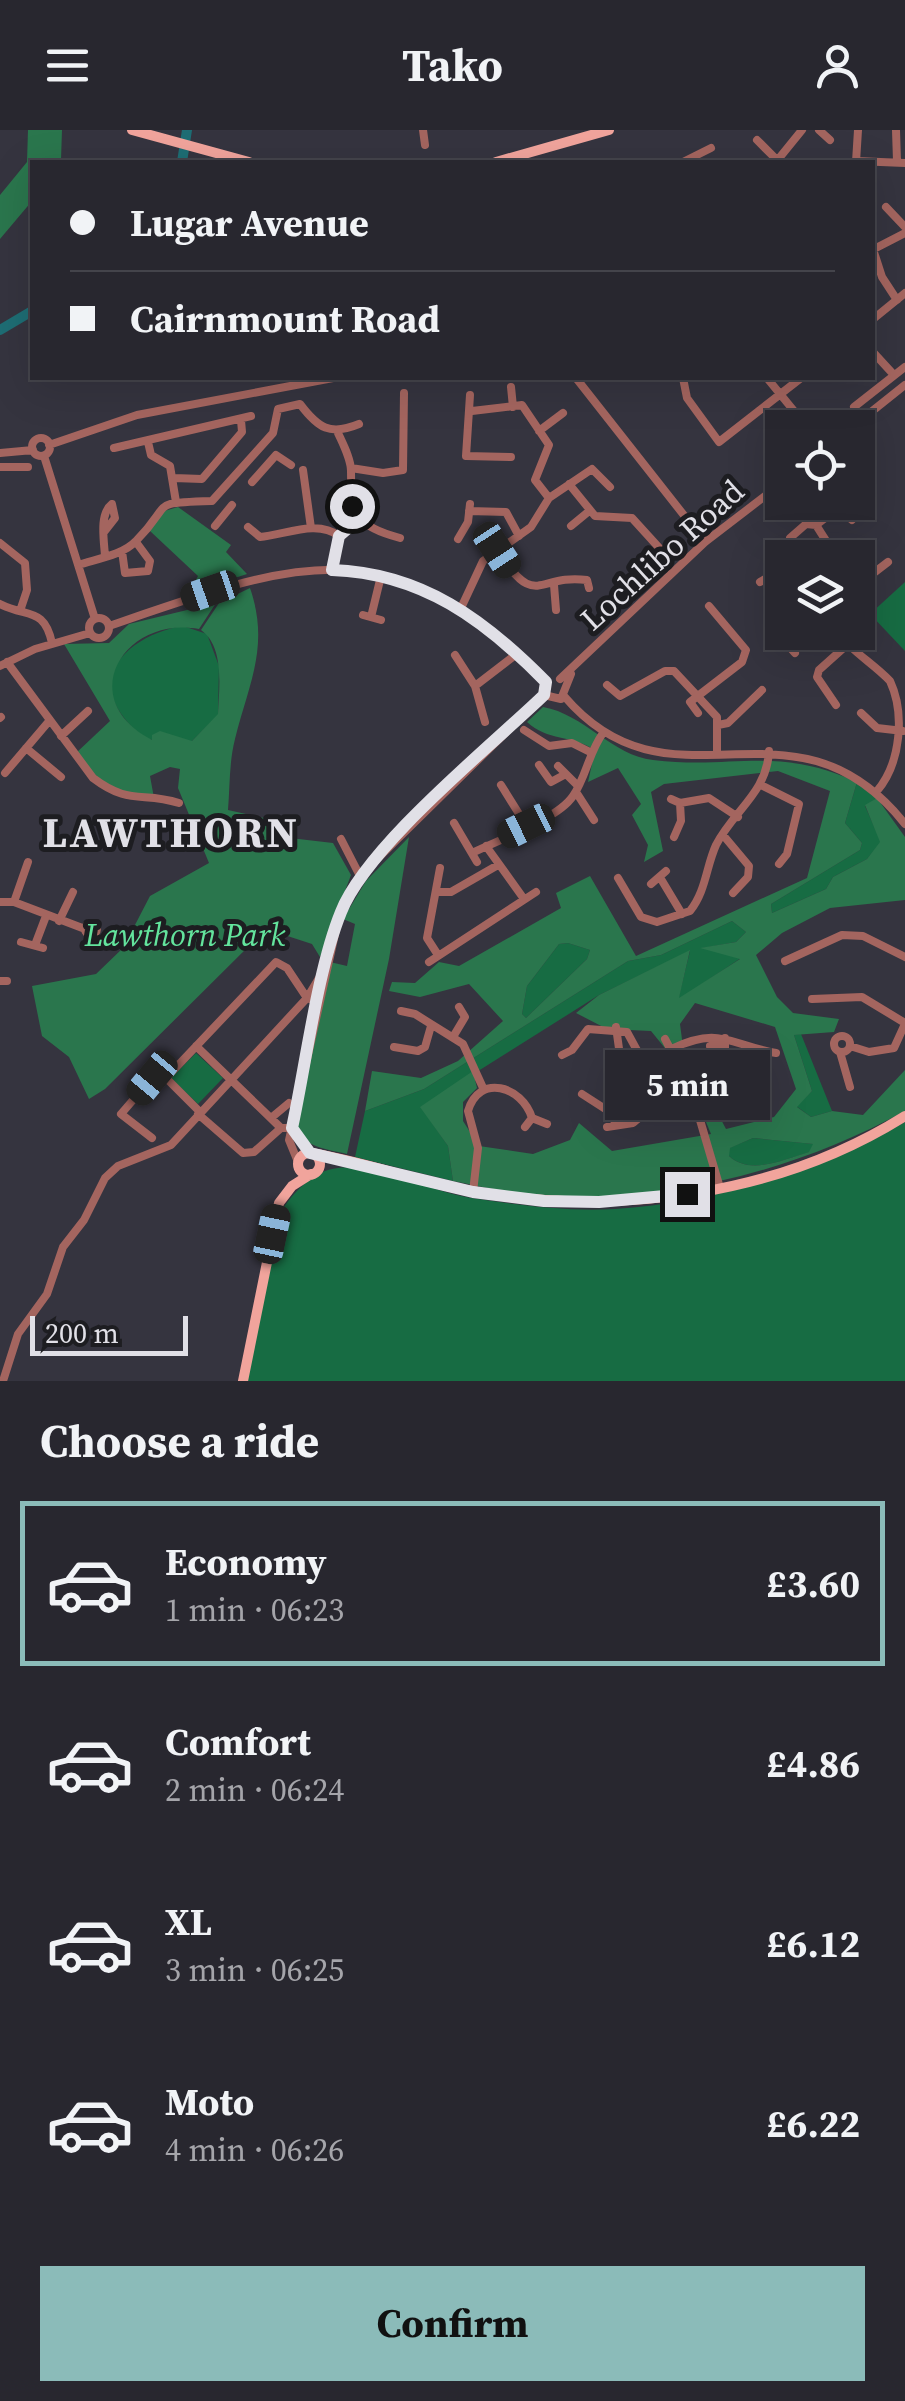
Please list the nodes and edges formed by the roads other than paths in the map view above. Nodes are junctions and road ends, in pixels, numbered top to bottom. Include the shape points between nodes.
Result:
1 (132, 130) edge
2 (423, 130) edge
3 (562, 130) edge
4 (610, 130) edge
5 (802, 130) edge
6 (819, 130) edge
7 (858, 130) edge
8 (896, 130) edge
9 (757, 140) dead end
10 (830, 140) dead end
11 (566, 143) junction
12 (425, 145) dead end
13 (710, 148) dead end
14 (536, 157) edge
15 (241, 160) edge
16 (686, 160) edge
17 (775, 160) edge
18 (779, 160) edge
19 (856, 160) edge
20 (875, 162) edge
21 (901, 162) edge
22 (886, 207) dead end
23 (905, 230) edge
24 (875, 247) edge
25 (875, 254) edge
26 (901, 296) edge
27 (875, 318) edge
28 (875, 354) edge
29 (905, 367) edge
30 (894, 375) junction
31 (322, 380) edge
32 (578, 380) edge
33 (683, 380) edge
34 (769, 380) edge
35 (799, 380) edge
36 (905, 385) edge
37 (511, 387) dead end
38 (404, 392) dead end
39 (781, 394) junction
40 (470, 395) dead end
41 (514, 407) junction
42 (854, 408) dead end
43 (794, 410) edge
44 (874, 410) edge
45 (472, 411) junction
46 (563, 412) dead end
47 (251, 416) dead end
48 (241, 420) junction
49 (359, 424) dead end
50 (539, 431) junction
51 (338, 433) junction
52 (148, 442) junction
53 (50, 445) junction
54 (114, 448) dead end
55 (33, 450) junction
56 (0, 453) edge
57 (44, 456) junction
58 (511, 457) dead end
59 (221, 458) junction
60 (291, 466) dead end
61 (0, 467) edge
62 (28, 467) dead end
63 (352, 468) junction
64 (240, 469) junction
65 (303, 470) dead end
66 (174, 478) junction
67 (569, 484) junction
68 (610, 487) dead end
69 (765, 496) edge
70 (307, 498) junction
71 (550, 498) junction
72 (294, 500) dead end
73 (212, 501) junction
74 (176, 502) junction
75 (232, 505) dead end
76 (588, 512) junction
77 (224, 515) junction
78 (360, 518) junction
79 (822, 520) edge
80 (816, 525) junction
81 (214, 526) dead end
82 (572, 526) dead end
83 (248, 527) dead end
84 (311, 528) junction
85 (104, 532) dead end
86 (339, 536) junction
87 (519, 536) junction
88 (400, 538) dead end
89 (458, 539) dead end
90 (791, 540) edge
91 (826, 540) edge
92 (136, 542) junction
93 (705, 542) junction
94 (0, 543) edge
95 (497, 550) junction
96 (122, 551) junction
97 (105, 556) junction
98 (888, 562) dead end
99 (652, 563) dead end
100 (78, 565) junction
101 (332, 570) junction
102 (875, 572) edge
103 (381, 576) junction
104 (765, 579) edge
105 (590, 580) dead end
106 (760, 582) dead end
107 (554, 585) junction
108 (0, 604) edge
109 (709, 606) dead end
110 (460, 608) junction
111 (556, 610) dead end
112 (20, 611) junction
113 (96, 619) junction
114 (381, 620) dead end
115 (109, 626) junction
116 (90, 633) junction
117 (52, 643) junction
118 (792, 650) edge
119 (842, 650) edge
120 (855, 650) edge
121 (518, 653) junction
122 (795, 653) dead end
123 (454, 655) dead end
124 (4, 664) edge
125 (546, 682) junction
126 (562, 682) junction
127 (606, 685) dead end
128 (475, 686) junction
129 (762, 690) dead end
130 (902, 692) edge
131 (544, 695) junction
132 (698, 696) junction
133 (561, 698) junction
134 (836, 705) dead end
135 (88, 711) dead end
136 (698, 713) dead end
137 (861, 713) dead end
138 (50, 720) junction
139 (485, 722) dead end
140 (718, 726) junction
141 (524, 730) dead end
142 (603, 732) junction
143 (903, 732) edge
144 (62, 736) junction
145 (26, 748) junction
146 (769, 751) junction
147 (590, 752) junction
148 (717, 754) junction
149 (539, 765) dead end
150 (558, 766) dead end
151 (5, 774) dead end
152 (564, 775) junction
153 (61, 777) dead end
154 (500, 785) dead end
155 (761, 785) junction
156 (577, 789) junction
157 (876, 791) junction
158 (179, 802) dead end
159 (738, 817) junction
160 (594, 820) dead end
161 (454, 823) dead end
162 (905, 824) edge
163 (526, 826) junction
164 (723, 835) junction
165 (674, 837) dead end
166 (340, 839) dead end
167 (486, 846) junction
168 (787, 854) junction
169 (800, 858) dead end
170 (28, 862) dead end
171 (779, 864) dead end
172 (498, 866) junction
173 (440, 868) dead end
174 (360, 876) junction
175 (618, 878) dead end
176 (659, 878) dead end
177 (73, 892) dead end
178 (436, 892) junction
179 (536, 892) dead end
180 (733, 892) dead end
181 (524, 900) junction
182 (0, 902) edge
183 (14, 902) junction
184 (682, 914) junction
185 (46, 916) junction
186 (59, 922) junction
187 (85, 929) dead end
188 (21, 942) dead end
189 (438, 954) junction
190 (905, 956) edge
191 (786, 961) dead end
192 (428, 962) dead end
193 (327, 966) junction
194 (307, 998) junction
195 (812, 999) dead end
196 (318, 1002) junction
197 (459, 1007) dead end
198 (401, 1010) dead end
199 (905, 1024) edge
200 (430, 1026) junction
201 (616, 1028) junction
202 (454, 1037) junction
203 (665, 1040) dead end
204 (196, 1046) junction
205 (850, 1046) junction
206 (394, 1048) dead end
207 (671, 1049) junction
208 (840, 1052) junction
209 (562, 1056) dead end
210 (643, 1058) junction
211 (166, 1078) junction
212 (232, 1081) junction
213 (690, 1086) junction
214 (598, 1088) dead end
215 (850, 1088) dead end
216 (484, 1090) junction
217 (663, 1098) junction
218 (750, 1102) dead end
219 (289, 1103) dead end
220 (199, 1113) junction
221 (905, 1116) edge
222 (271, 1118) junction
223 (532, 1118) junction
224 (547, 1124) dead end
225 (525, 1127) dead end
226 (281, 1128) junction
227 (292, 1128) junction
228 (152, 1138) dead end
229 (310, 1153) junction
230 (346, 1162) junction
231 (298, 1164) junction
232 (314, 1172) junction
233 (292, 1186) junction
234 (720, 1188) junction
235 (473, 1192) junction
236 (2, 1381) edge
237 (243, 1381) edge

1 - 15 main road
2 - 12 street
3 - 11 street
4 - 11 main road
5 - 18 street
6 - 10 street
7 - 19 street
8 - 21 street
9 - 17 street
11 - 14 main road
13 - 16 street
20 - 21 street
22 - 23 street
23 - 24 street
25 - 26 street via 882,277
26 - 27 street
28 - 30 street
29 - 30 street
30 - 42 street
31 - 53 street via 137,414
32 - 93 street
33 - 39 street via 687,398 719,442
34 - 39 street
35 - 39 street
36 - 44 street
37 - 41 street
38 - 63 street via 403,470
39 - 43 street
40 - 45 street
41 - 45 street
41 - 50 street via 522,406
45 - 58 street via 466,456
46 - 50 street
47 - 48 street
48 - 52 street
48 - 59 street via 242,432
49 - 51 street
50 - 71 street via 548,444 536,480
51 - 63 street
51 - 64 street via 313,422 300,404 288,403
52 - 54 street
52 - 66 street via 151,455 170,466
53 - 55 street via 40,439
53 - 57 street
55 - 56 street
55 - 57 street
57 - 100 street
59 - 64 street
59 - 66 street via 202,479
60 - 64 street via 276,455 254,479
61 - 62 street
63 - 78 street via 349,497
64 - 73 street
65 - 70 street
66 - 74 street
67 - 68 street via 592,469
67 - 71 street
67 - 76 street
69 - 93 street, Lochlibo Road
70 - 72 street
70 - 84 street
71 - 87 street
73 - 74 street
73 - 77 street
74 - 92 street via 159,508
75 - 77 street
76 - 82 street
76 - 99 street via 632,518 665,549
77 - 81 street
78 - 86 street
78 - 88 street via 374,531
79 - 80 street
80 - 90 street via 806,524
80 - 91 street
83 - 84 street via 260,536
84 - 86 street
85 - 97 street
86 - 101 street
87 - 89 street via 506,512 469,508
87 - 95 street
92 - 96 street
92 - 96 street via 150,562 148,571 125,573
93 - 126 street, Lochlibo Road
94 - 112 street via 25,563
95 - 107 street via 520,580 538,588
95 - 110 street via 483,560
96 - 97 street
97 - 100 street
98 - 102 street
100 - 113 street
101 - 103 street
101 - 115 street via 237,581
103 - 110 street
103 - 114 street via 367,616
104 - 106 street
105 - 107 street via 566,577
107 - 111 street
108 - 112 street
109 - 132 street via 746,650
110 - 121 street
112 - 117 street via 48,624
113 - 115 street
113 - 116 street
115 - 116 street via 102,638
116 - 117 street
117 - 124 street
118 - 122 street
119 - 134 street via 816,677
120 - 130 street
121 - 125 street
121 - 128 street
123 - 128 street
124 - 138 street
125 - 126 street
125 - 131 street
126 - 133 street
127 - 132 street via 620,696 671,670
128 - 139 street
129 - 140 street
130 - 143 street
131 - 133 street
131 - 174 street
132 - 136 street via 690,704
132 - 140 street
133 - 142 street
135 - 144 street
137 - 143 street via 878,728
138 - 144 street
138 - 145 street
140 - 148 street
141 - 147 street via 549,746 572,742
142 - 147 street
142 - 148 street via 642,751
143 - 157 street via 896,762
144 - 158 street via 112,792
145 - 151 street
145 - 153 street
146 - 148 street
146 - 155 street
146 - 157 street via 820,759
147 - 156 street
149 - 152 street via 551,782
150 - 152 street
152 - 156 street
154 - 163 street
155 - 159 street
155 - 168 street via 799,804
156 - 160 street
156 - 163 street via 562,808
157 - 162 street
159 - 164 street
159 - 165 street via 710,798 675,801 681,821
161 - 167 street via 475,857
163 - 167 street
164 - 180 street via 745,858 752,879
164 - 184 street via 694,904
166 - 174 street
167 - 172 street
168 - 169 street
168 - 171 street
170 - 183 street
172 - 178 street via 451,892
172 - 181 street
173 - 178 street
174 - 193 street via 340,912
175 - 184 street via 641,918 657,922
176 - 184 street
177 - 186 street
178 - 189 street via 427,938
179 - 181 street
181 - 189 street
182 - 183 street
183 - 185 street
185 - 186 street
185 - 188 street via 39,947
186 - 187 street
189 - 192 street
190 - 191 street via 863,936 842,935
193 - 194 street
193 - 196 street
194 - 196 street
194 - 204 street via 276,962
194 - 212 street
195 - 199 street via 862,997
196 - 227 street
197 - 202 street via 465,1017
198 - 200 street
199 - 205 street via 894,1048 883,1053
200 - 202 street
200 - 206 street via 425,1047
201 - 209 street via 588,1028
201 - 210 street
201 - 210 street via 622,1063
202 - 216 street via 474,1062
203 - 207 street
204 - 211 street
204 - 212 street
205 - 208 street
205 - 208 street via 839,1037 834,1044
207 - 213 street
207 - 218 street via 700,1036 772,1052 762,1093
208 - 215 street
210 - 217 street
211 - 220 street
211 - 228 street via 152,1078 122,1114
212 - 220 street
212 - 222 street
213 - 217 street
213 - 234 street
214 - 217 street via 587,1097 614,1114 611,1126 633,1123
216 - 223 street via 520,1094
216 - 235 street via 468,1111 478,1148
219 - 222 street
220 - 226 street via 243,1153 254,1152
220 - 236 street via 171,1145 105,1178 63,1247 47,1294 18,1334
221 - 234 main road via 815,1163
222 - 226 street
223 - 224 street
223 - 225 street
226 - 227 street
227 - 229 street
227 - 231 street via 290,1149
229 - 230 main road
229 - 231 main road
229 - 232 main road via 319,1160
230 - 232 main road
230 - 235 main road
231 - 232 main road
231 - 233 main road
232 - 233 main road
233 - 237 main road via 279,1203
234 - 235 main road via 599,1202

